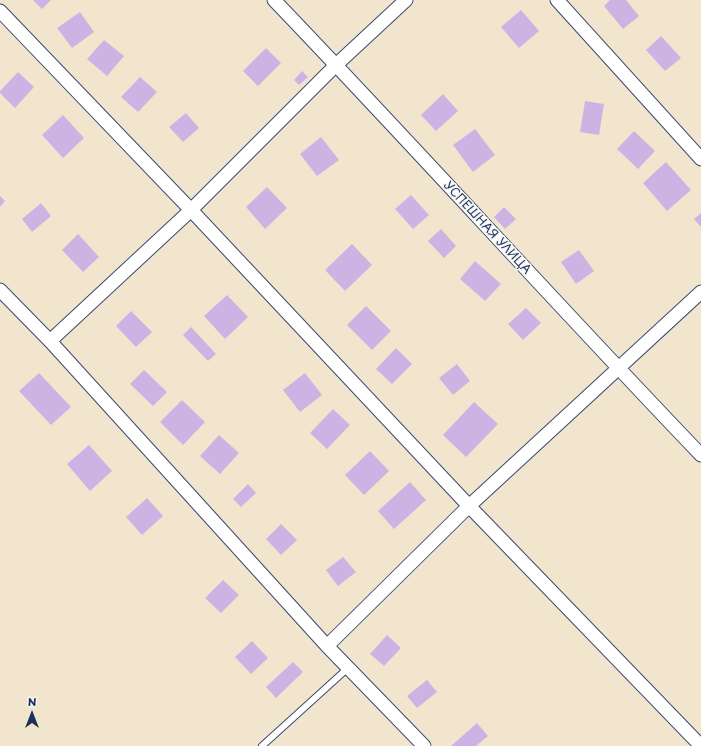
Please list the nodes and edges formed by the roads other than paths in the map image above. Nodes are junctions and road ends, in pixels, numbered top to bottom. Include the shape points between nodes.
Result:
1 (274, 0) edge
2 (406, 0) edge
3 (557, 0) edge
4 (0, 11) edge
5 (336, 65) junction
6 (701, 159) edge
7 (190, 210) junction
8 (0, 290) edge
9 (701, 292) edge
10 (50, 341) junction
11 (618, 368) junction
12 (701, 455) edge
13 (469, 506) junction
14 (327, 646) junction
15 (348, 668) junction
16 (262, 746) edge
17 (424, 746) edge
18 (701, 746) edge

1 - 5 street, УСПЕШНАЯ УЛИЦА
2 - 5 street
3 - 6 street
4 - 7 street
5 - 7 street
5 - 11 street, УСПЕШНАЯ УЛИЦА
7 - 10 street
7 - 13 street
8 - 10 street
9 - 11 street
10 - 14 street
11 - 12 street, УСПЕШНАЯ УЛИЦА
11 - 13 street
13 - 14 street
13 - 18 street
14 - 15 street
15 - 16 lane
15 - 17 street

